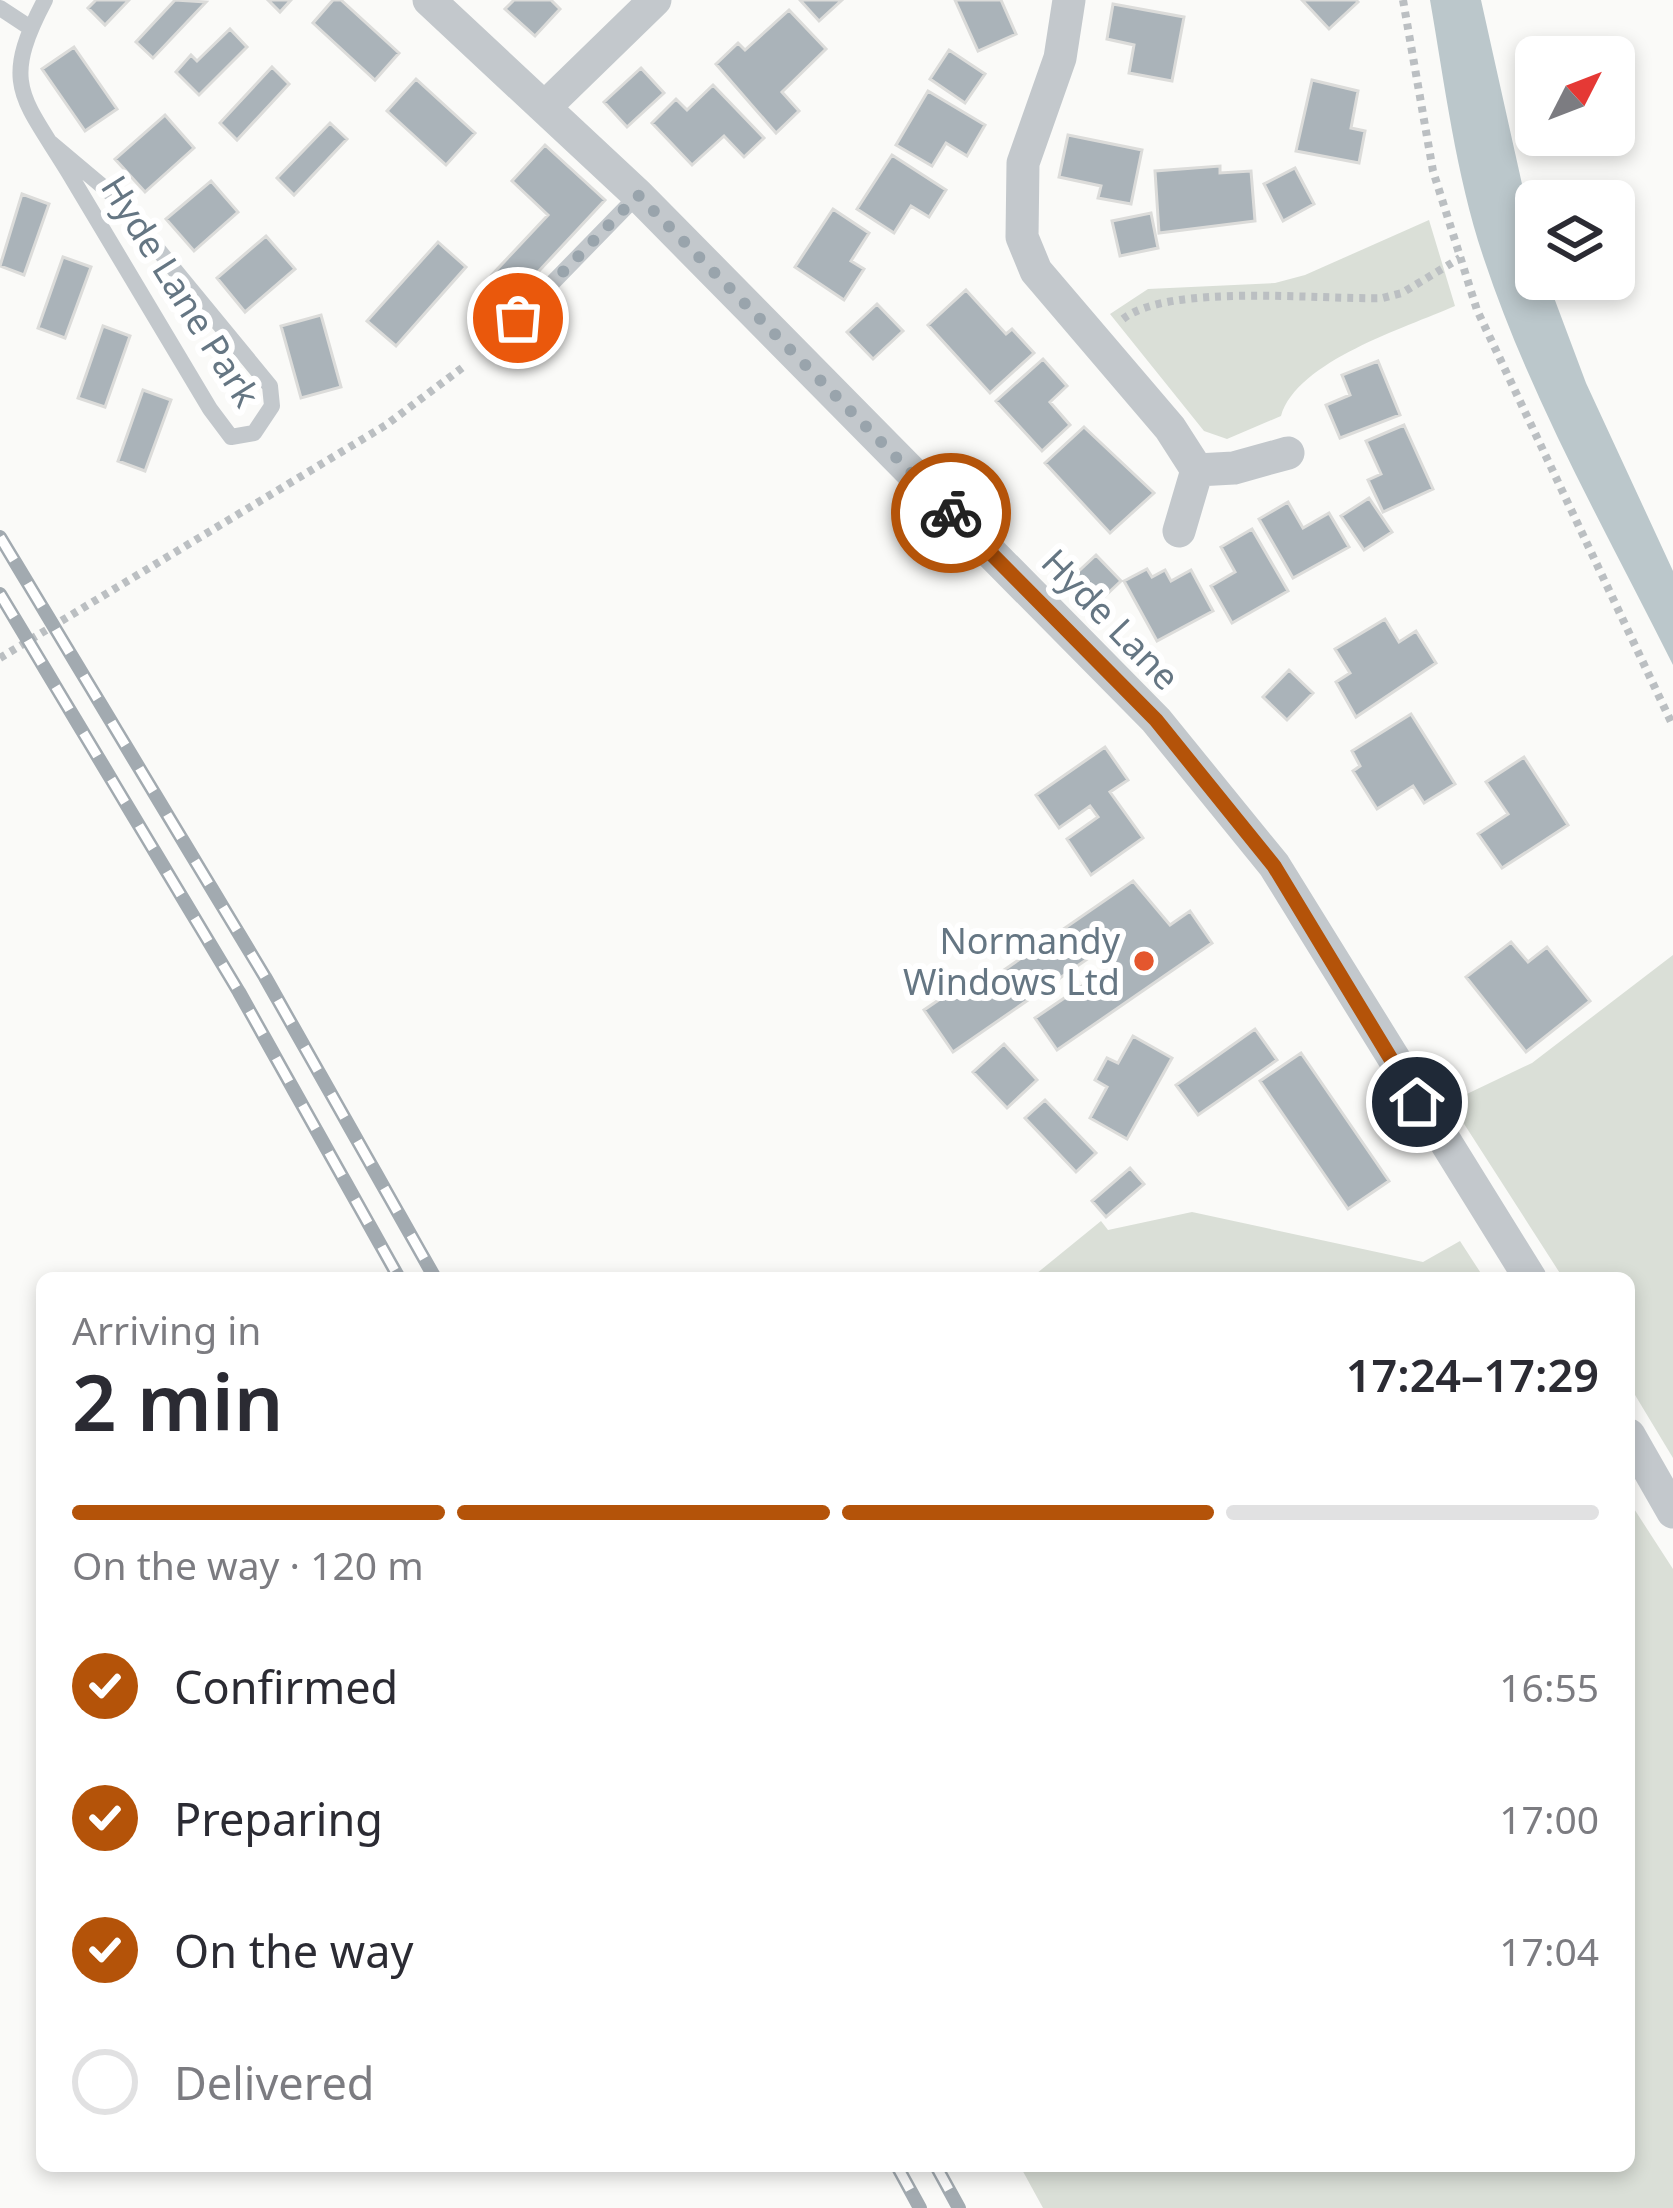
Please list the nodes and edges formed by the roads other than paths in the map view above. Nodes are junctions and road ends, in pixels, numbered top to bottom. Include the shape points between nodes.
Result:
1 (45, 0) edge
2 (429, 0) edge
3 (655, 0) edge
4 (1069, 0) edge
5 (0, 8) edge
6 (29, 27) junction
7 (547, 105) junction
8 (51, 143) junction
9 (638, 195) junction
10 (488, 349) road end
11 (1288, 453) dead end
12 (1197, 470) junction
13 (1179, 531) dead end
14 (1526, 1272) edge
15 (1635, 1446) edge
16 (1673, 1512) edge

1 - 6 lane, Hyde Lane Park
2 - 7 street, Hyde Lane
3 - 7 street
4 - 12 street via 1060,58 1023,163 1020,218 1036,271 1171,428
5 - 6 lane
6 - 8 lane, Hyde Lane Park via 17,48 15,82
7 - 9 street, Hyde Lane
8 - 8 lane, Hyde Lane Park via 209,410 231,437 254,433 272,406 270,386 114,196
9 - 10 lane
9 - 14 street, Hyde Lane via 1156,720 1274,866
11 - 12 street
12 - 13 street
15 - 16 street

